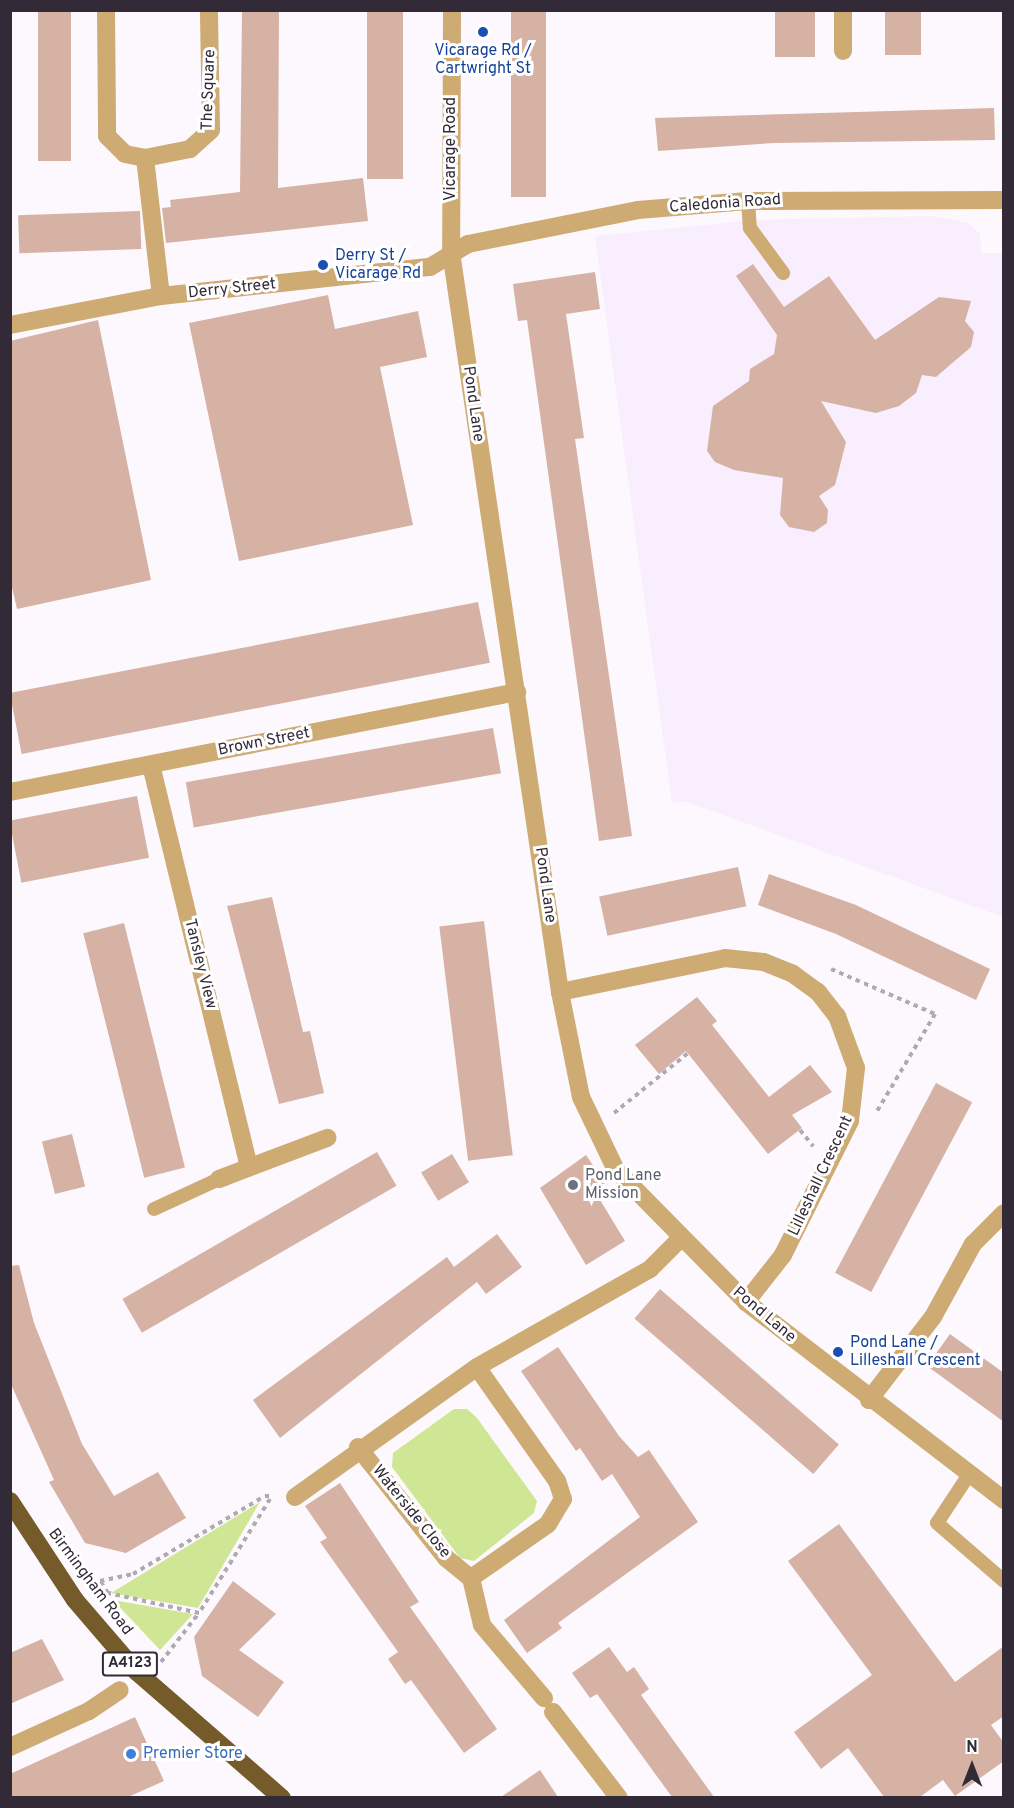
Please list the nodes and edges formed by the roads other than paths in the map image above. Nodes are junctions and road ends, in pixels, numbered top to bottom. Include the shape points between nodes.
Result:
1 (106, 10) edge
2 (209, 10) edge
3 (452, 10) edge
4 (843, 10) edge
5 (843, 51) dead end
6 (145, 158) junction
7 (1004, 200) edge
8 (748, 201) junction
9 (451, 252) junction
10 (783, 273) dead end
11 (161, 296) junction
12 (10, 325) edge
13 (517, 692) junction
14 (151, 765) junction
15 (10, 792) edge
16 (560, 992) junction
17 (327, 1138) dead end
18 (248, 1164) junction
19 (219, 1179) joint
20 (154, 1209) dead end
21 (1004, 1213) edge
22 (681, 1238) junction
23 (746, 1302) junction
24 (477, 1367) junction
25 (869, 1400) junction
26 (358, 1447) junction
27 (968, 1476) junction
28 (295, 1497) road end
29 (1004, 1500) edge
30 (10, 1502) edge
31 (471, 1578) junction
32 (1004, 1581) edge
33 (120, 1690) dead end
34 (10, 1747) edge
35 (282, 1797) edge
36 (619, 1797) edge

1 - 6 street via 108,136 125,154
2 - 6 street, The Square via 211,130 190,149
3 - 9 street, Vicarage Road
4 - 5 street
6 - 11 street
7 - 8 street, Caledonia Road
8 - 9 street, Caledonia Road via 638,210
8 - 10 lane via 750,228
9 - 11 street, Derry Street via 430,267
9 - 13 street, Pond Lane
11 - 12 street, Derry Street
13 - 14 street, Brown Street
13 - 16 street, Pond Lane
14 - 15 street, Brown Street
14 - 18 street, Tansley View
16 - 22 street, Pond Lane via 581,1097 598,1139 616,1170
16 - 23 street, Lilleshall Crescent via 725,958 764,962 793,974 818,992 837,1016 856,1068 850,1121 788,1246
17 - 18 street
18 - 19 street
19 - 20 lane
21 - 25 street via 973,1244 933,1317
22 - 23 street, Pond Lane
22 - 24 street via 650,1269
23 - 25 street, Pond Lane
24 - 26 street
24 - 31 street via 557,1481 563,1499 548,1524
25 - 27 street, Pond Lane
26 - 28 street
26 - 31 street, Waterside Close via 446,1558
27 - 29 street, Pond Lane
27 - 32 lane via 937,1523
30 - 35 highway, Birmingham Road / A4123 via 75,1600 146,1680
31 - 36 street via 482,1625
33 - 34 street via 89,1711

